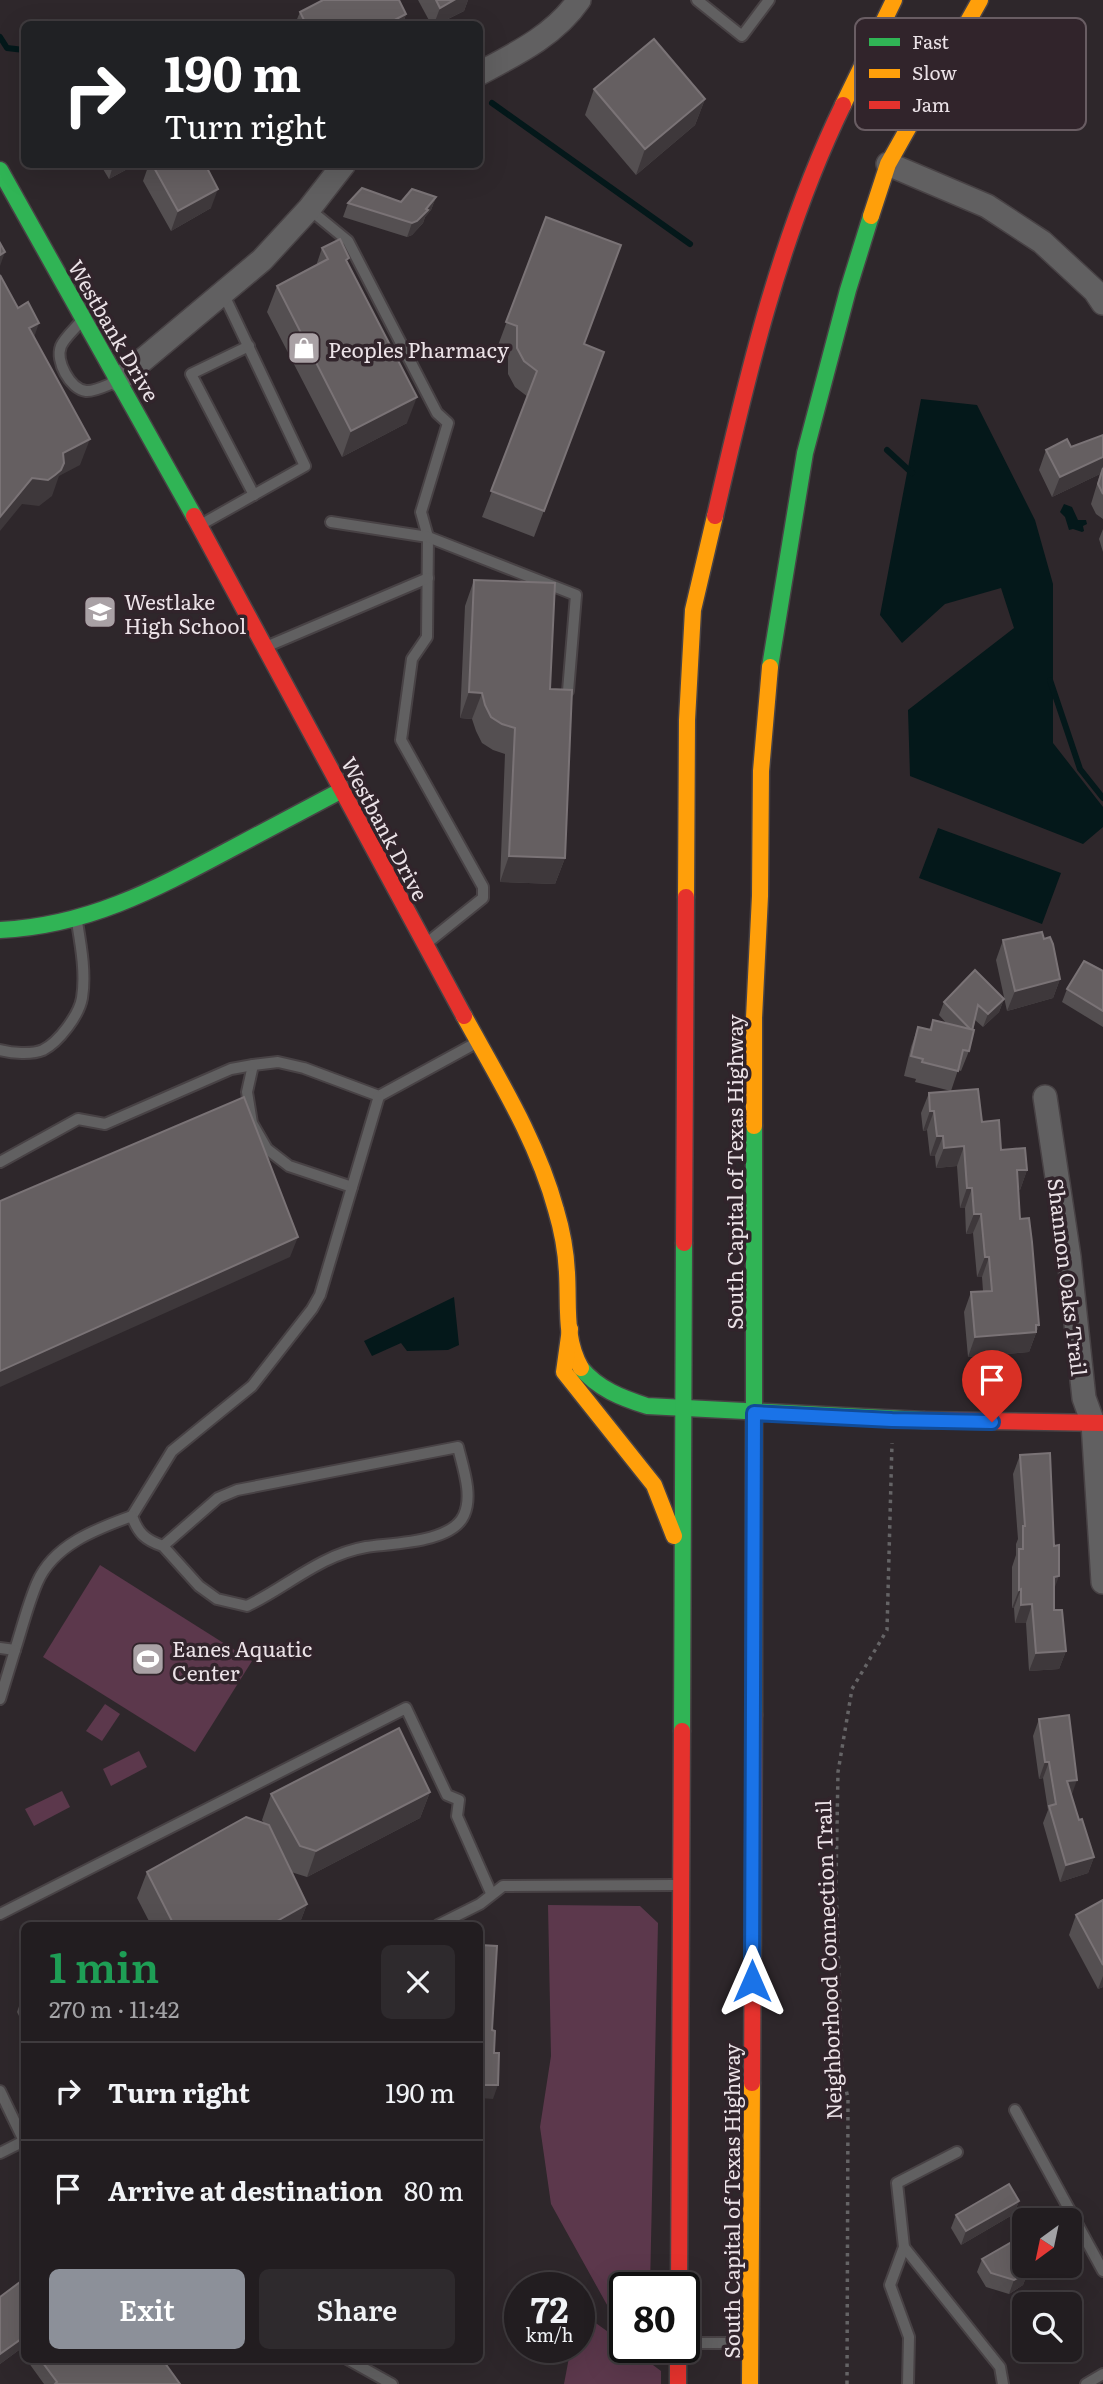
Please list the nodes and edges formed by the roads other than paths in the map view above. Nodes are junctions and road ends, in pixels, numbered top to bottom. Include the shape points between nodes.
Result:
1 (579, 0) edge
2 (697, 0) edge
3 (769, 0) edge
4 (894, 0) edge
5 (980, 0) edge
6 (885, 18) edge
7 (970, 18) edge
8 (483, 71) edge
9 (855, 82) edge
10 (907, 130) edge
11 (888, 164) junction
12 (341, 168) edge
13 (0, 170) edge
14 (309, 209) junction
15 (223, 293) junction
16 (1103, 303) edge
17 (84, 318) junction
18 (249, 346) junction
19 (119, 380) junction
20 (254, 495) junction
21 (331, 522) dead end
22 (200, 526) junction
23 (428, 537) junction
24 (428, 578) junction
25 (266, 648) junction
26 (568, 691) edge
27 (342, 790) junction
28 (76, 919) junction
29 (0, 930) edge
30 (425, 944) junction
31 (478, 1041) junction
32 (0, 1050) edge
33 (253, 1065) junction
34 (379, 1096) junction
35 (1045, 1097) dead end
36 (0, 1161) edge
37 (352, 1187) junction
38 (570, 1329) junction
39 (682, 1409) junction
40 (754, 1413) junction
41 (1098, 1423) edge
42 (132, 1516) junction
43 (163, 1546) junction
44 (682, 1558) junction
45 (1103, 1582) edge
46 (0, 1648) edge
47 (15, 1650) junction
48 (0, 1699) edge
49 (681, 1885) junction
50 (491, 1894) junction
51 (0, 1914) edge
52 (444, 1922) edge
53 (0, 2091) edge
54 (1015, 2110) dead end
55 (21, 2135) edge
56 (21, 2142) edge
57 (957, 2152) dead end
58 (0, 2153) edge
59 (904, 2247) junction
60 (1103, 2271) edge
61 (679, 2272) edge
62 (700, 2343) edge
63 (750, 2343) junction
64 (354, 2363) edge
65 (678, 2363) edge
66 (1103, 2374) edge
67 (392, 2384) edge
68 (678, 2384) edge
69 (750, 2384) edge
70 (908, 2384) edge
71 (1003, 2384) edge
72 (1086, 2384) edge

1 - 8 street via 545,36
2 - 3 lane via 742,36
4 - 6 main road
5 - 7 main road, South Capital of Texas Highway
9 - 39 main road via 786,247 745,383 694,610 687,720
10 - 11 main road, South Capital of Texas Highway
11 - 16 street via 987,206 1042,242
11 - 40 main road, South Capital of Texas Highway via 848,290 805,453 771,659 761,771 754,1018
12 - 14 street
13 - 17 main road, Westbank Drive
14 - 15 street via 262,260
14 - 23 lane via 348,241 437,413 448,423 421,512
15 - 18 lane
15 - 19 street
17 - 19 main road, Westbank Drive
17 - 19 lane via 61,346 64,370 78,389 89,392
18 - 20 lane via 306,466
18 - 20 lane via 191,374
19 - 22 main road, Westbank Drive
20 - 22 lane
21 - 23 lane
22 - 25 main road, Westbank Drive
23 - 24 lane
23 - 26 lane via 576,595
24 - 25 lane
24 - 30 lane via 427,636 412,659 401,740 483,887 483,898
25 - 27 main road, Westbank Drive
27 - 28 main road via 161,885
27 - 30 main road, Westbank Drive
28 - 29 main road
28 - 32 lane via 82,951 82,1000 67,1030 43,1050
30 - 31 main road, Westbank Drive
31 - 34 lane
31 - 38 main road, Westbank Drive via 547,1177 566,1260
33 - 34 lane via 278,1062 304,1068
33 - 36 lane via 231,1069 105,1124 78,1119
33 - 37 lane via 247,1093 252,1123 267,1149 289,1166
34 - 37 lane
35 - 41 street, Shannon Oaks Trail via 1084,1398
37 - 42 lane via 312,1309 252,1386 172,1451
38 - 39 main road, Westbank Drive via 577,1362 594,1381 618,1397 647,1406
38 - 44 main road via 564,1373 654,1485
39 - 40 main road, Westbank Drive
39 - 44 main road
40 - 41 main road, Westbank Drive
40 - 63 main road, South Capital of Texas Highway
41 - 45 street, Shannon Oaks Trail
42 - 43 lane via 137,1531
42 - 47 lane via 94,1530 59,1553 37,1581
43 - 43 lane via 218,1498 236,1490 458,1447 468,1496 464,1516 455,1528 421,1540 363,1548 333,1558 247,1606 217,1599
44 - 49 main road
46 - 47 lane
47 - 48 lane
49 - 50 lane via 503,1886
49 - 61 main road
50 - 51 lane via 457,1816 459,1801 447,1795 406,1708
50 - 52 lane
53 - 55 lane
54 - 60 lane
56 - 58 lane
57 - 59 lane via 897,2183
59 - 70 lane via 890,2285 909,2337
59 - 71 lane via 1000,2367
62 - 63 lane
63 - 69 main road, South Capital of Texas Highway
64 - 67 lane
65 - 68 main road
66 - 72 lane

